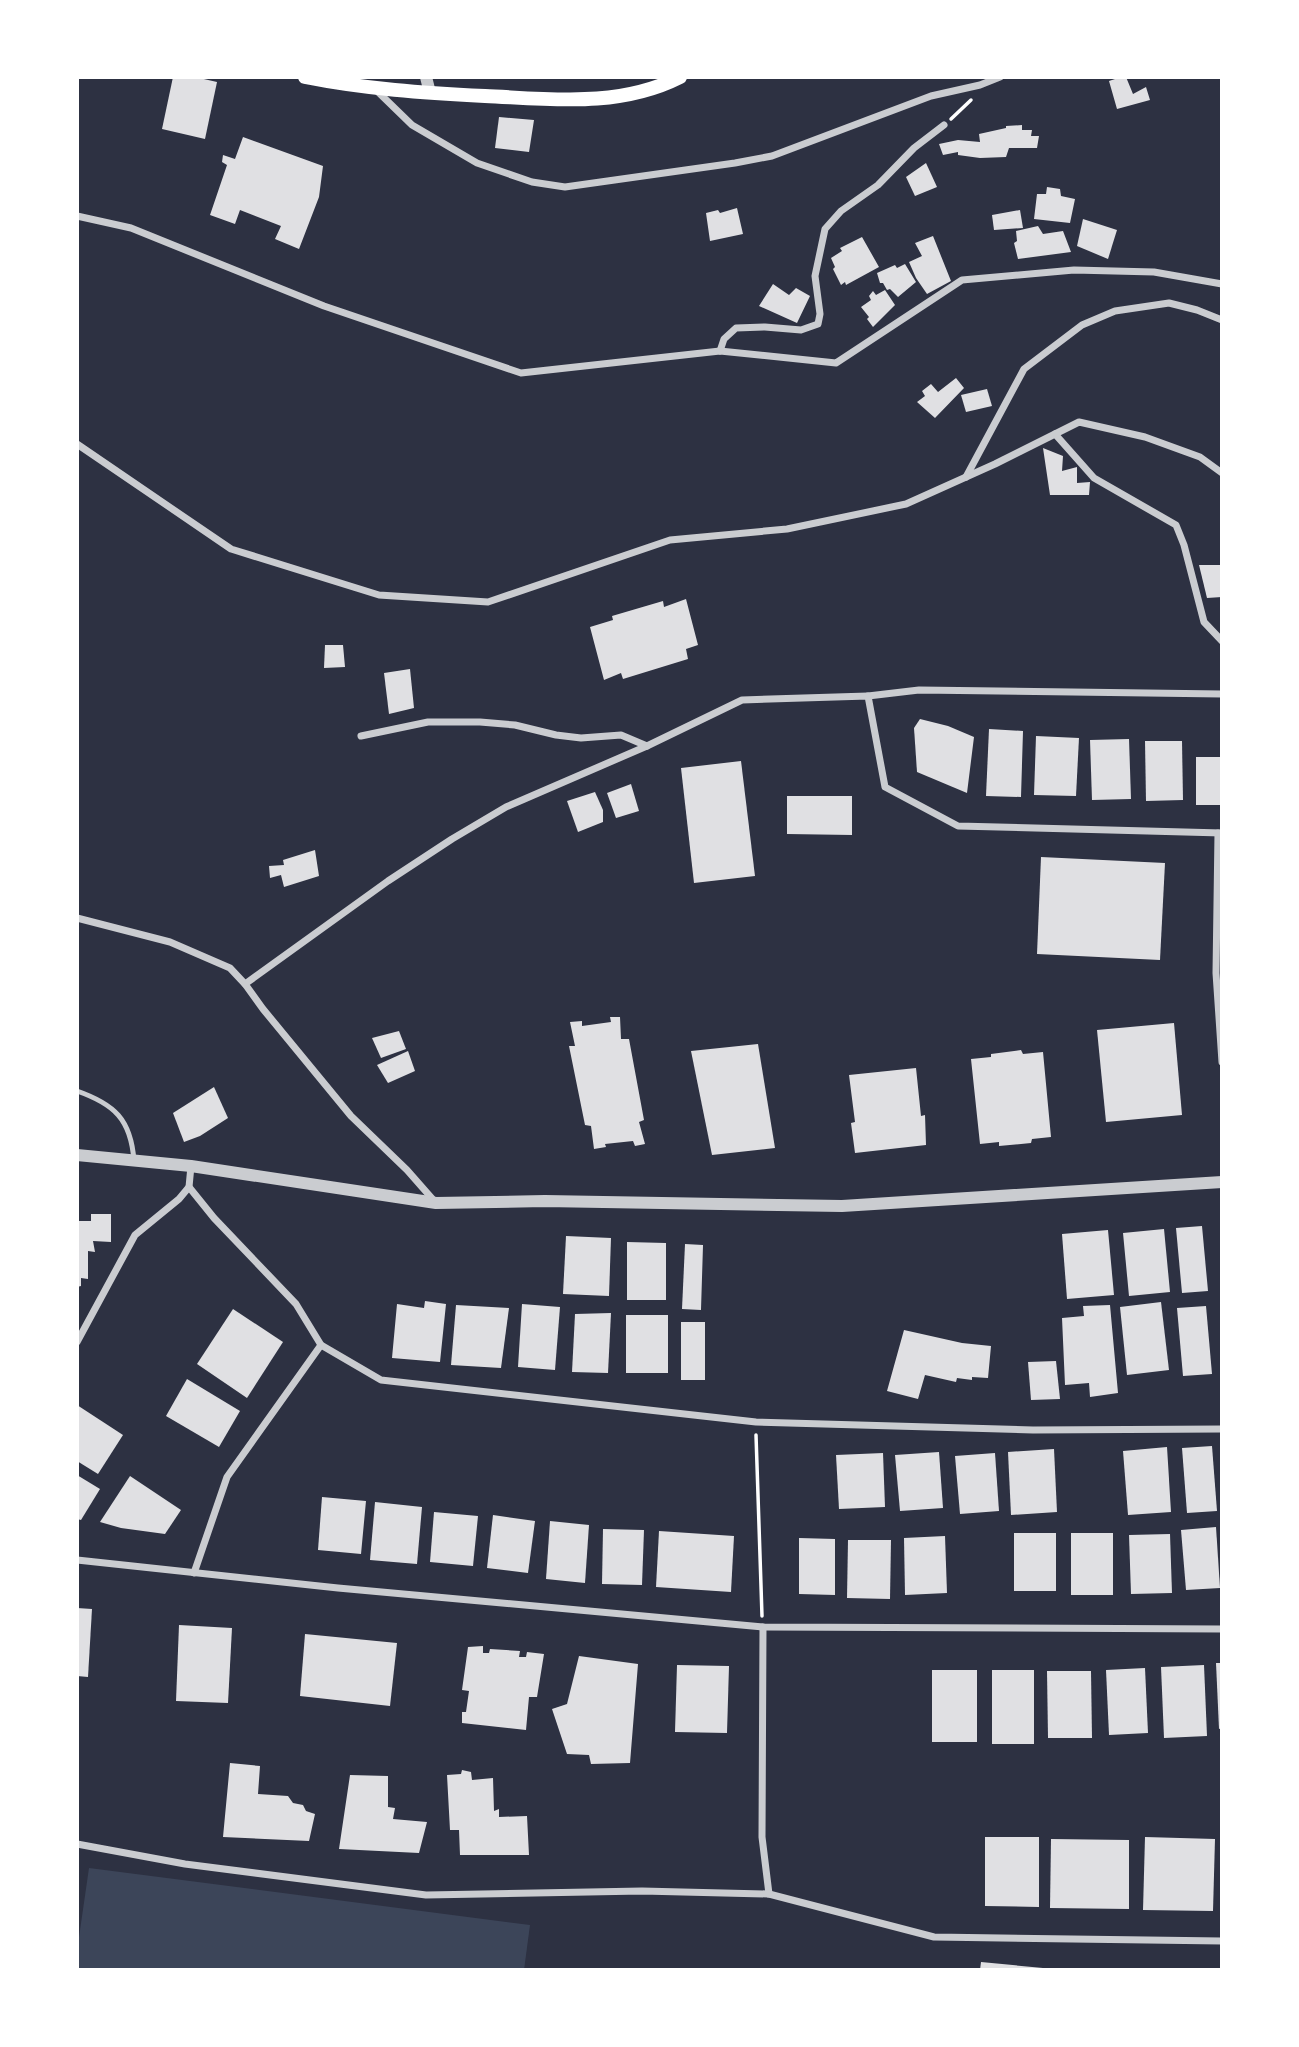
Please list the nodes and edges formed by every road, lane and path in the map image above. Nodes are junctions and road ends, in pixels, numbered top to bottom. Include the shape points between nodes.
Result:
1 (304, 77) edge
2 (426, 77) edge
3 (680, 77) edge
4 (1000, 77) edge
5 (375, 89) junction
6 (430, 93) junction
7 (969, 104) dead end
8 (944, 125) joint
9 (77, 216) edge
10 (1222, 284) edge
11 (1222, 320) edge
12 (720, 351) junction
13 (1055, 434) junction
14 (77, 444) edge
15 (1222, 474) edge
16 (966, 477) junction
17 (1222, 641) edge
18 (1222, 694) edge
19 (868, 696) junction
20 (361, 736) dead end
21 (647, 746) junction
22 (1220, 833) edge
23 (77, 918) edge
24 (245, 984) junction
25 (1222, 1062) edge
26 (77, 1091) edge
27 (77, 1155) edge
28 (134, 1161) junction
29 (191, 1166) junction
30 (1222, 1182) edge
31 (189, 1187) junction
32 (436, 1203) junction
33 (77, 1342) edge
34 (321, 1345) junction
35 (756, 1422) junction
36 (1222, 1429) edge
37 (77, 1560) edge
38 (194, 1573) junction
39 (763, 1627) junction
40 (1222, 1629) edge
41 (77, 1844) edge
42 (769, 1894) junction
43 (1222, 1941) edge

1 - 5 main road
2 - 6 street
3 - 6 main road via 626,96 578,101
4 - 5 street via 931,96 772,156 565,187 532,182 477,163 412,125
5 - 6 main road
7 - 8 path
8 - 12 street via 825,229 815,276 818,324 801,330 736,328 724,339
9 - 12 street via 131,228 324,306 521,373
10 - 12 street via 1154,272 1074,270 962,280 836,363
11 - 16 street via 1169,303 1115,311 1082,325 1024,369
13 - 15 street via 1079,422 1145,437 1200,457
13 - 16 street
13 - 17 street via 1094,478 1176,525 1203,622
14 - 16 street via 231,550 379,595 488,602 670,540 786,529 906,504
18 - 19 street via 919,690
19 - 21 street via 742,700
19 - 22 street via 885,788 958,827
20 - 21 street via 428,722 480,722 556,736 621,736
21 - 24 street via 506,807 452,838
22 - 25 street via 1216,973
23 - 24 street via 170,942 230,968
24 - 32 street via 351,1116
26 - 28 lane via 100,1099 117,1113 130,1134
27 - 28 street
28 - 29 street
29 - 31 street
29 - 32 street
30 - 32 street via 842,1206
31 - 33 street via 135,1235
31 - 34 street via 296,1304
34 - 35 street via 381,1380
34 - 38 street via 226,1477
35 - 36 street via 1033,1430
35 - 39 path
37 - 38 street
38 - 39 street
39 - 40 street
39 - 42 street via 762,1837
41 - 42 street via 186,1864 426,1895
42 - 43 street via 934,1937

